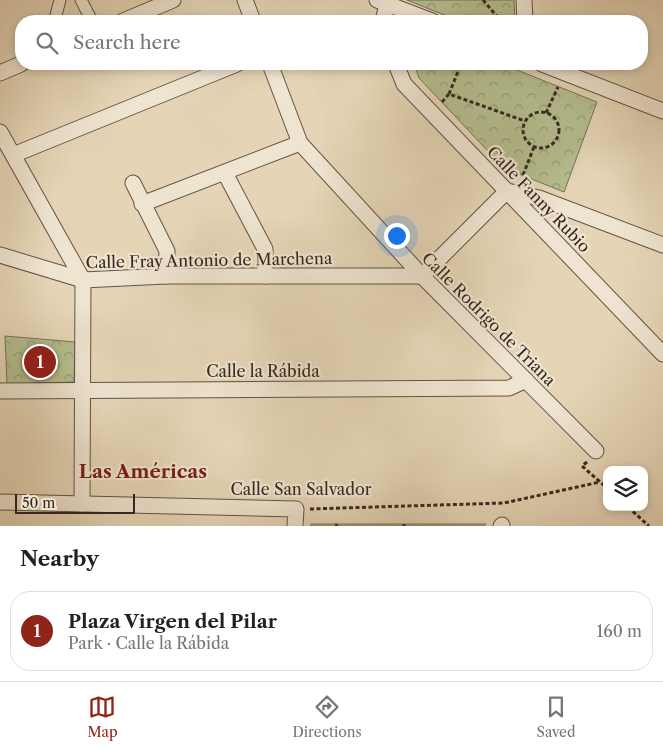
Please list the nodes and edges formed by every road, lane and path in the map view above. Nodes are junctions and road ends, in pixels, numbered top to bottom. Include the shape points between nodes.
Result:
1 (60, 0) edge
2 (82, 0) edge
3 (173, 0) edge
4 (245, 0) edge
5 (483, 0) edge
6 (524, 0) edge
7 (384, 1) edge
8 (56, 15) edge
9 (89, 15) edge
10 (137, 15) edge
11 (251, 15) edge
12 (383, 15) edge
13 (418, 15) edge
14 (496, 15) edge
15 (525, 15) edge
16 (15, 67) edge
17 (222, 70) edge
18 (272, 70) edge
19 (398, 70) edge
20 (459, 70) edge
21 (557, 70) edge
22 (0, 73) edge
23 (558, 86) dead end
24 (449, 94) junction
25 (442, 102) dead end
26 (663, 111) edge
27 (546, 113) junction
28 (525, 122) junction
29 (0, 132) edge
30 (300, 143) junction
31 (534, 147) junction
32 (13, 155) junction
33 (225, 173) junction
34 (523, 175) dead end
35 (133, 183) dead end
36 (507, 191) junction
37 (142, 204) junction
38 (663, 245) edge
39 (0, 255) edge
40 (166, 276) junction
41 (266, 276) junction
42 (422, 276) junction
43 (83, 280) junction
44 (663, 354) edge
45 (526, 380) junction
46 (82, 389) junction
47 (0, 391) edge
48 (596, 451) joint
49 (600, 482) junction
50 (603, 485) edge
51 (0, 502) edge
52 (82, 504) junction
53 (296, 509) junction
54 (632, 511) edge
55 (295, 526) edge
56 (648, 526) edge

1 - 8 street
2 - 9 street
3 - 10 street
4 - 11 street
5 - 14 path
6 - 15 street
7 - 12 street
7 - 13 street
16 - 22 street
17 - 32 street
18 - 30 street, Calle Rodrigo de Triana
19 - 36 street, Calle Fanny Rubio via 404,84
20 - 24 path
21 - 26 street
23 - 27 path
24 - 25 path
24 - 28 path
27 - 28 path via 534,114
27 - 31 path via 556,120 558,136 546,148
28 - 31 path via 523,133
29 - 32 street
30 - 33 street
30 - 42 street, Calle Rodrigo de Triana
31 - 34 path
32 - 43 street
33 - 37 street
33 - 41 street via 265,249
35 - 37 street
36 - 38 street via 539,198
36 - 42 street
36 - 44 street, Calle Fanny Rubio
37 - 40 street via 167,251
39 - 43 street, Calle Fray Antonio de Marchena
40 - 41 street, Calle Fray Antonio de Marchena
40 - 43 street, Calle Fray Antonio de Marchena
41 - 42 street, Calle Fray Antonio de Marchena
42 - 45 street, Calle Rodrigo de Triana
43 - 46 street
45 - 46 street, Calle la Rábida via 509,388
45 - 48 street, Calle Rodrigo de Triana
46 - 47 street, Calle la Rábida
46 - 52 street
48 - 49 path via 582,466
49 - 50 path
49 - 53 path, Calle San Salvador via 504,503
51 - 52 street, Calle San Salvador
52 - 53 street, Calle San Salvador
53 - 55 street
54 - 56 path

